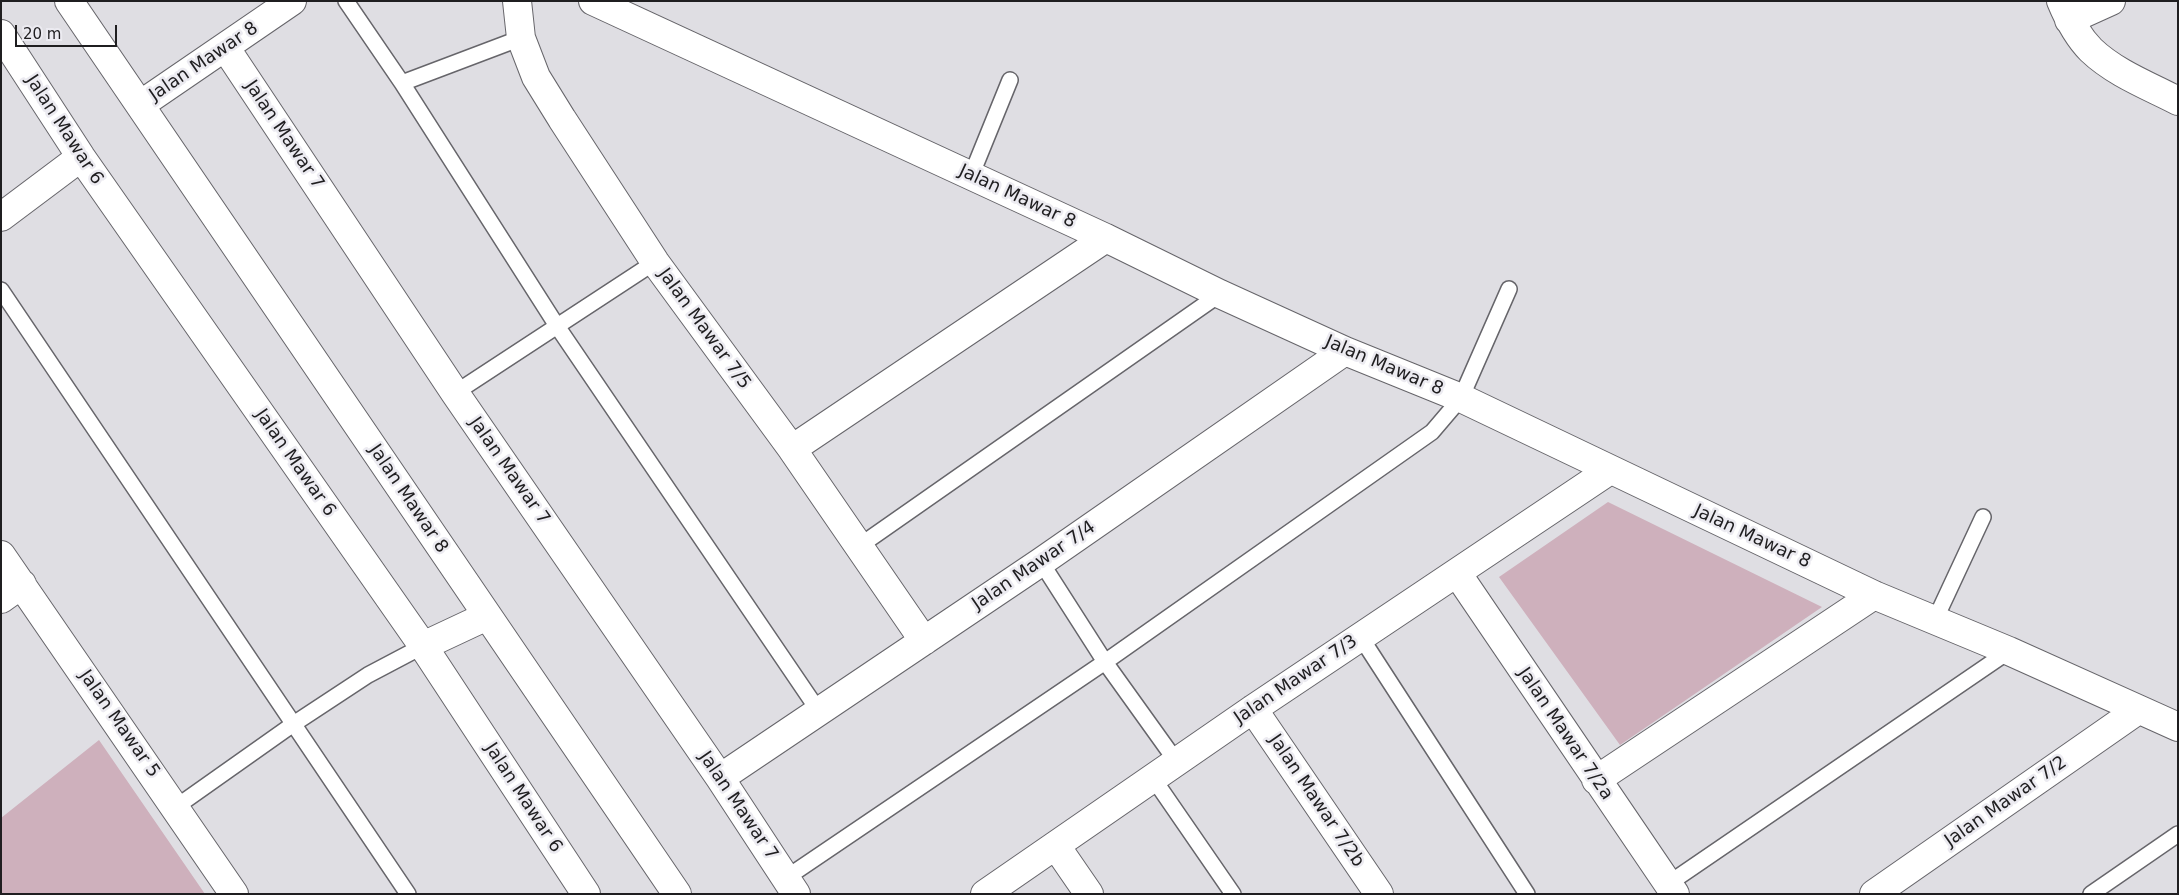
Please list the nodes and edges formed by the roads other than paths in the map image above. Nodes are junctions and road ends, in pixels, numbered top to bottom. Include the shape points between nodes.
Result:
1 (69, 1) edge
2 (292, 1) edge
3 (346, 1) edge
4 (517, 1) edge
5 (593, 1) edge
6 (2111, 1) edge
7 (2065, 10) edge
8 (1, 34) edge
9 (521, 38) junction
10 (225, 47) junction
11 (1010, 80) dead end
12 (402, 83) junction
13 (2178, 100) edge
14 (140, 105) junction
15 (80, 157) junction
16 (971, 176) junction
17 (1, 216) edge
18 (1106, 238) junction
19 (655, 262) junction
20 (1, 290) edge
21 (1509, 290) dead end
22 (1220, 294) junction
23 (557, 326) junction
24 (1345, 351) junction
25 (455, 393) junction
26 (1461, 398) junction
27 (792, 449) junction
28 (1610, 470) junction
29 (1983, 517) dead end
30 (858, 547) junction
31 (1, 555) edge
32 (1040, 562) junction
33 (1457, 573) junction
34 (12, 591) edge
35 (1874, 595) junction
36 (487, 616) junction
37 (1935, 620) junction
38 (1360, 636) junction
39 (924, 641) junction
40 (423, 646) junction
41 (2009, 651) junction
42 (1105, 662) junction
43 (1253, 709) junction
44 (818, 710) junction
45 (2138, 710) junction
46 (292, 725) junction
47 (2178, 727) edge
48 (1176, 761) junction
49 (720, 778) junction
50 (1154, 778) junction
51 (1596, 780) junction
52 (176, 807) junction
53 (2178, 834) edge
54 (1056, 846) junction
55 (791, 886) edge
56 (1672, 889) edge
57 (234, 894) edge
58 (408, 894) edge
59 (586, 894) edge
60 (676, 894) edge
61 (985, 894) edge
62 (1089, 894) edge
63 (1233, 894) edge
64 (1379, 894) edge
65 (1527, 894) edge
66 (1874, 894) edge
67 (2090, 894) edge

1 - 14 street, Jalan Mawar 8
2 - 10 street, Jalan Mawar 8
3 - 12 lane
4 - 9 street, Jalan Mawar 7/5
5 - 16 street, Jalan Mawar 8
6 - 7 street
7 - 13 street via 2090,50 2113,68
8 - 15 street, Jalan Mawar 6
9 - 12 lane
9 - 19 street, Jalan Mawar 7/5 via 536,77
10 - 14 street, Jalan Mawar 8
10 - 25 street, Jalan Mawar 7
11 - 16 lane
12 - 23 lane
14 - 36 street, Jalan Mawar 8
15 - 17 street
15 - 40 street, Jalan Mawar 6
16 - 18 street, Jalan Mawar 8
18 - 22 street, Jalan Mawar 8
18 - 27 street
19 - 23 lane
19 - 27 street, Jalan Mawar 7/5
20 - 46 lane
21 - 26 lane
22 - 24 street, Jalan Mawar 8
22 - 30 lane
23 - 25 lane
23 - 44 lane
24 - 26 street, Jalan Mawar 8
24 - 32 street, Jalan Mawar 7/4
25 - 49 street, Jalan Mawar 7
26 - 28 street, Jalan Mawar 8
26 - 42 lane via 1432,432
27 - 30 street, Jalan Mawar 7/5
28 - 33 street, Jalan Mawar 7/3
28 - 35 street, Jalan Mawar 8
29 - 37 lane
30 - 39 street, Jalan Mawar 7/5
31 - 34 street, Jalan Mawar 5
32 - 39 street, Jalan Mawar 7/4
32 - 42 lane
33 - 38 street, Jalan Mawar 7/3
33 - 51 street, Jalan Mawar 7/2a
34 - 52 street, Jalan Mawar 5
35 - 37 street, Jalan Mawar 8
35 - 51 street
36 - 40 street
36 - 60 street, Jalan Mawar 8
37 - 41 street, Jalan Mawar 8
38 - 43 street, Jalan Mawar 7/3
38 - 65 lane
39 - 44 street, Jalan Mawar 7/4
40 - 46 lane via 368,675
40 - 59 street, Jalan Mawar 6
41 - 45 street, Jalan Mawar 8
41 - 56 lane
42 - 48 lane
42 - 55 lane
43 - 48 street, Jalan Mawar 7/3
43 - 64 street, Jalan Mawar 7/2b
44 - 49 street, Jalan Mawar 7/4
45 - 47 street, Jalan Mawar 8
45 - 66 street, Jalan Mawar 7/2
46 - 52 lane
46 - 58 lane
48 - 50 street, Jalan Mawar 7/3
49 - 55 street, Jalan Mawar 7
50 - 54 street, Jalan Mawar 7/3
50 - 63 lane
51 - 56 street, Jalan Mawar 7/2a
52 - 57 street, Jalan Mawar 5
53 - 67 lane
54 - 61 street, Jalan Mawar 7/3
54 - 62 street

